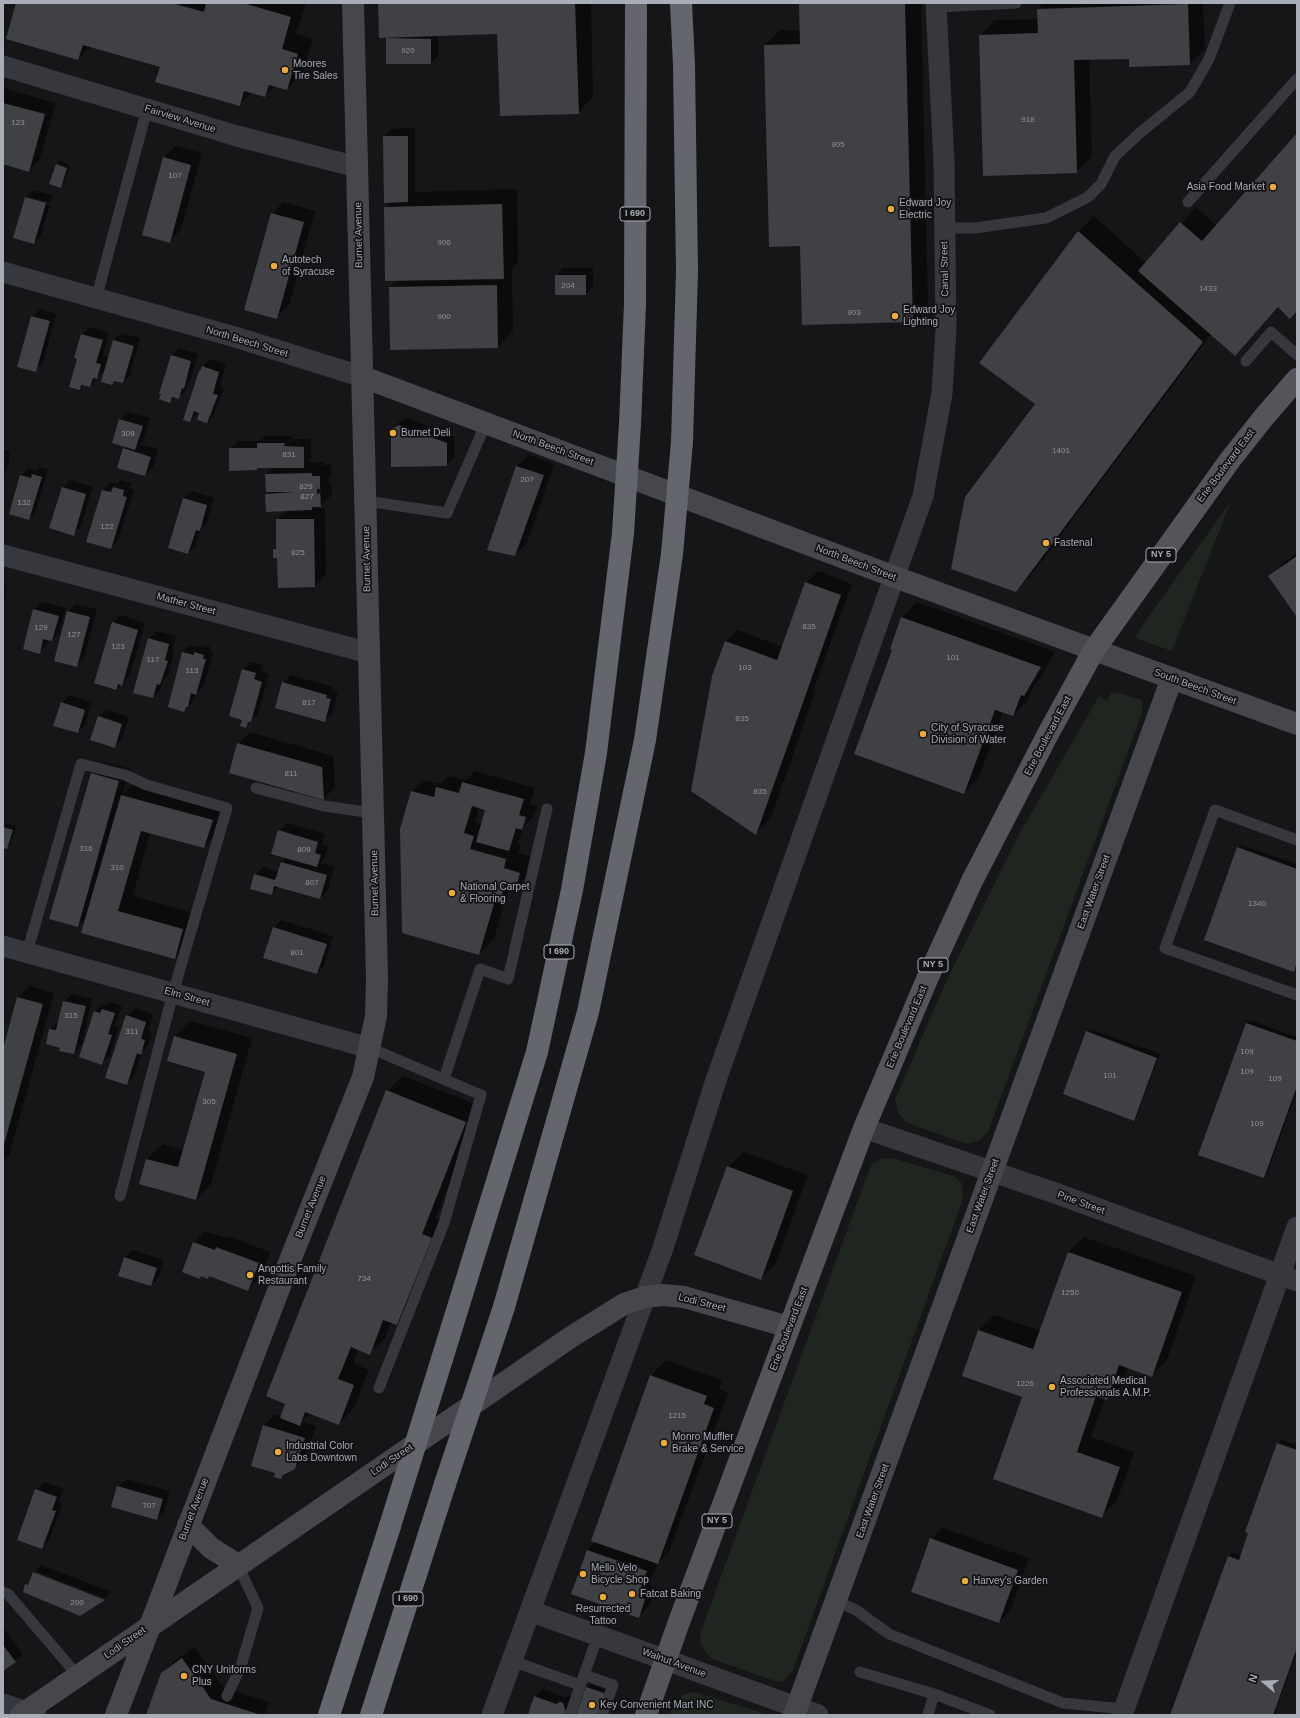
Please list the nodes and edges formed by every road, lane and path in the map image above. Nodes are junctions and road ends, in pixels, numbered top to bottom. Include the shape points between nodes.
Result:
1 (353, 3) edge
2 (636, 3) edge
3 (680, 3) edge
4 (692, 3) edge
5 (1016, 3) edge
6 (1230, 3) edge
7 (936, 5) edge
8 (684, 65) junction
9 (3, 66) edge
10 (1297, 79) edge
11 (147, 109) junction
12 (357, 166) junction
13 (1188, 202) dead end
14 (945, 228) junction
15 (3, 272) edge
16 (96, 299) junction
17 (1297, 355) edge
18 (1246, 361) dead end
19 (363, 377) junction
20 (1297, 379) edge
21 (486, 423) junction
22 (366, 501) junction
23 (3, 555) edge
24 (895, 577) junction
25 (1094, 650) junction
26 (369, 654) junction
27 (1172, 678) junction
28 (1296, 721) edge
29 (256, 788) dead end
30 (547, 809) dead end
31 (373, 813) junction
32 (1297, 840) edge
33 (3, 946) edge
34 (27, 952) junction
35 (173, 993) junction
36 (1297, 995) edge
37 (370, 1048) junction
38 (444, 1079) junction
39 (864, 1128) junction
40 (992, 1171) junction
41 (120, 1196) dead end
42 (1297, 1227) edge
43 (1288, 1278) edge
44 (645, 1297) junction
45 (790, 1327) junction
46 (379, 1388) dead end
47 (188, 1525) junction
48 (238, 1565) junction
49 (3, 1592) edge
50 (836, 1601) junction
51 (530, 1611) junction
52 (149, 1626) junction
53 (598, 1635) junction
54 (665, 1660) junction
55 (512, 1661) junction
56 (860, 1672) dead end
57 (78, 1676) junction
58 (582, 1680) junction
59 (934, 1694) junction
60 (227, 1696) dead end
61 (3, 1704) edge
62 (1072, 1704) junction
63 (795, 1711) edge
64 (1123, 1712) edge
65 (28, 1714) edge
66 (116, 1715) edge
67 (329, 1715) edge
68 (371, 1715) edge
69 (492, 1715) edge
70 (570, 1715) edge
71 (602, 1715) edge
72 (646, 1715) edge
73 (818, 1715) edge
74 (928, 1715) edge
75 (990, 1715) edge
76 (1069, 1715) edge

1 - 12 street, Burnet Avenue
2 - 67 highway, I 690, bridge via 635,304 623,533 596,753 574,883 537,1052
3 - 8 highway, I 690
4 - 8 highway
5 - 7 lane
6 - 14 lane via 1209,60 1190,92 1115,156 1101,184 1088,197 1046,218 975,228
7 - 14 street, Canal Street
8 - 68 highway, I 690, bridge via 687,271 682,442 672,554 645,740 588,1012 504,1306
9 - 11 street, Fairview Avenue
10 - 13 lane
11 - 12 street, Fairview Avenue via 237,136
11 - 16 lane
12 - 19 street, Burnet Avenue
14 - 24 street, Canal Street via 946,330 942,393 923,496
15 - 16 street, North Beech Street
16 - 19 street, North Beech Street via 235,337
17 - 18 lane via 1271,332
19 - 21 street, North Beech Street
19 - 22 street, Burnet Avenue
20 - 25 main road, Erie Boulevard East / NY 5 via 1230,460
21 - 22 lane via 447,513
21 - 24 street, North Beech Street
22 - 26 street, Burnet Avenue
23 - 26 street, Mather Street
24 - 25 street, North Beech Street
24 - 44 street, Canal Street via 719,1072
25 - 27 street, South Beech Street
25 - 39 main road, Erie Boulevard East / NY 5 via 972,881
26 - 31 street, Burnet Avenue
27 - 28 street, South Beech Street
27 - 40 street, East Water Street
29 - 31 lane via 324,806
30 - 38 lane via 508,979 480,969
31 - 37 street, Burnet Avenue via 377,978 376,1016
32 - 36 lane via 1215,810 1165,948
33 - 34 street, Elm Street
34 - 35 street, Elm Street
34 - 35 lane via 81,764 125,775 146,785 227,808
35 - 37 street, Elm Street
35 - 41 lane
37 - 38 lane
37 - 47 street, Burnet Avenue via 363,1077
38 - 46 lane via 481,1095 444,1223
39 - 40 street, Pine Street
39 - 45 main road, Erie Boulevard East / NY 5
40 - 43 street, Pine Street
40 - 50 street, East Water Street
42 - 43 street
43 - 64 street
44 - 45 street, Lodi Street via 684,1297
44 - 48 street, Lodi Street via 624,1304 571,1337
44 - 51 street, Canal Street
45 - 54 main road, Erie Boulevard East / NY 5
47 - 48 street via 211,1548
47 - 52 street, Burnet Avenue
48 - 52 street, Lodi Street
48 - 60 lane via 258,1608 241,1666
49 - 57 lane via 8,1594
50 - 62 lane via 856,1610 889,1634 1063,1703
50 - 63 street, East Water Street
51 - 53 street, Walnut Avenue
51 - 55 street, Canal Street
52 - 57 street, Lodi Street
52 - 66 street, Burnet Avenue
53 - 54 street, Walnut Avenue
53 - 58 lane
54 - 63 street, Walnut Avenue
54 - 72 main road, Erie Boulevard East / NY 5
55 - 58 lane
55 - 69 street, Canal Street
56 - 59 lane
57 - 65 street, Lodi Street
58 - 70 lane
58 - 71 lane via 613,1685
59 - 74 lane
59 - 75 lane
61 - 65 street
62 - 64 lane
62 - 76 lane
63 - 73 street, Walnut Avenue

